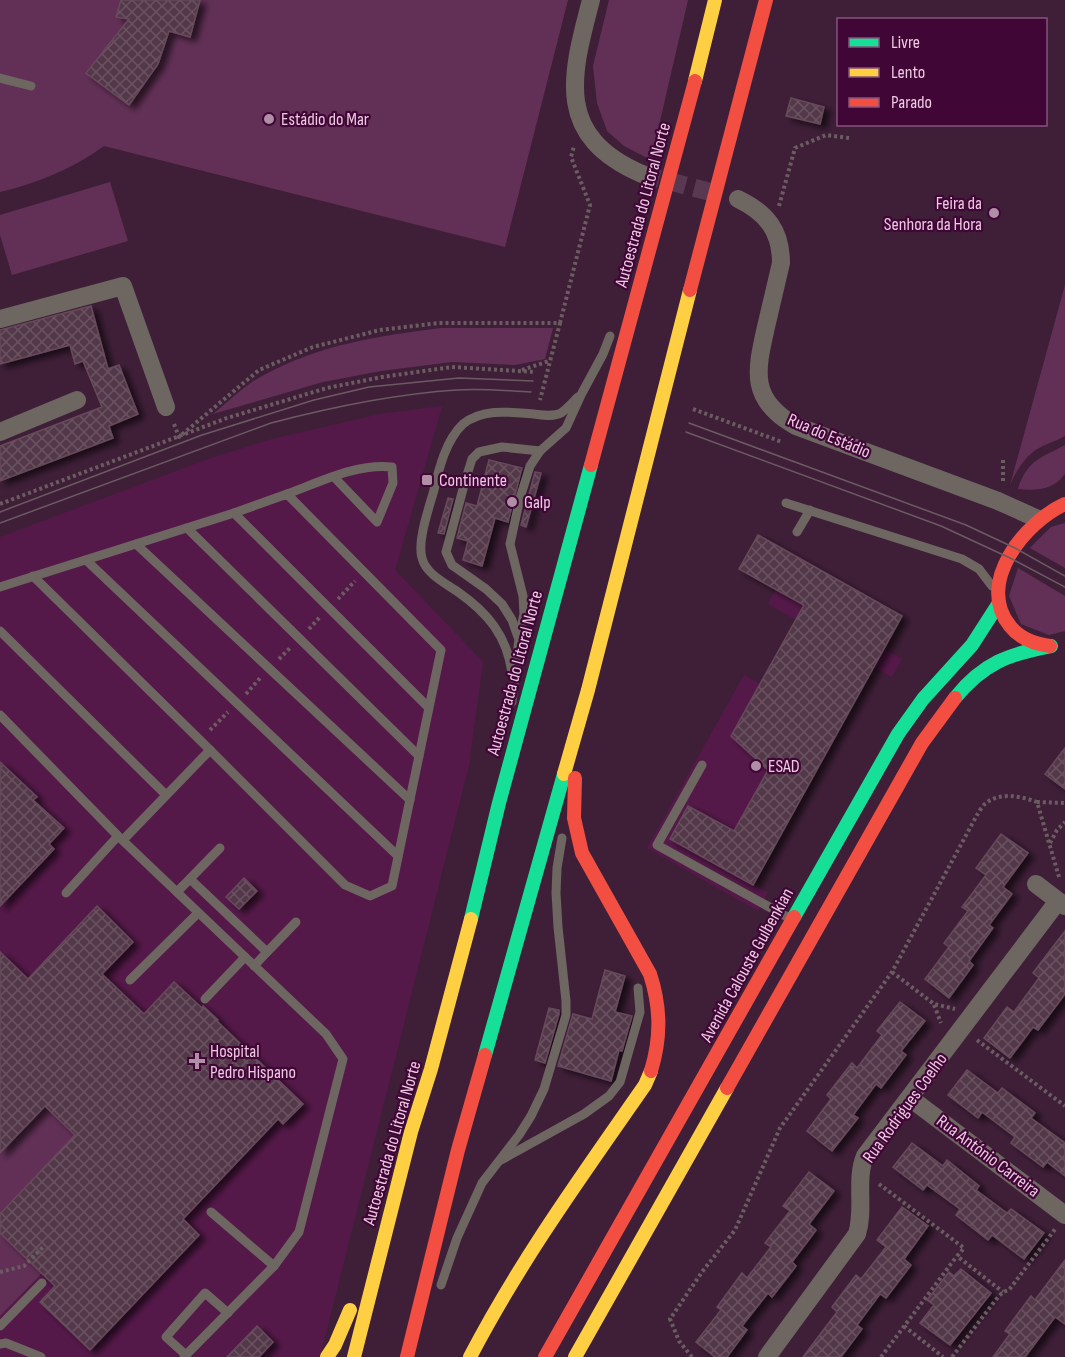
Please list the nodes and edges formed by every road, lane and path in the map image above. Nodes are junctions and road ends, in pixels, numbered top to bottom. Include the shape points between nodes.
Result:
1 (591, 0) edge
2 (715, 0) edge
3 (766, 0) edge
4 (0, 78) edge
5 (31, 87) dead end
6 (581, 119) junction
7 (849, 138) dead end
8 (642, 174) tunnel mouth
9 (786, 185) dead end
10 (738, 199) tunnel mouth
11 (658, 219) junction
12 (628, 291) dead end
13 (0, 319) edge
14 (616, 322) dead end
15 (560, 323) junction
16 (549, 361) junction
17 (518, 371) junction
18 (534, 372) dead end
19 (582, 393) junction
20 (77, 400) dead end
21 (166, 407) dead end
22 (536, 415) junction
23 (0, 432) edge
24 (179, 436) junction
25 (540, 451) junction
26 (1003, 460) dead end
27 (334, 477) junction
28 (1004, 487) dead end
29 (287, 494) junction
30 (786, 502) dead end
31 (1062, 503) edge
32 (0, 504) edge
33 (810, 510) junction
34 (234, 513) junction
35 (1038, 519) junction
36 (187, 528) junction
37 (797, 532) dead end
38 (136, 544) junction
39 (86, 560) junction
40 (33, 576) junction
41 (0, 587) edge
42 (998, 598) junction
43 (0, 631) edge
44 (519, 638) junction
45 (1065, 643) edge
46 (1051, 646) junction
47 (513, 684) junction
48 (588, 690) junction
49 (428, 707) junction
50 (512, 708) dead end
51 (0, 715) edge
52 (508, 732) dead end
53 (210, 750) junction
54 (419, 756) junction
55 (702, 765) dead end
56 (575, 776) junction
57 (166, 795) junction
58 (410, 800) junction
59 (1037, 802) junction
60 (499, 803) junction
61 (1065, 803) edge
62 (1065, 822) edge
63 (562, 835) junction
64 (120, 838) junction
65 (1049, 844) junction
66 (220, 848) dead end
67 (569, 855) dead end
68 (398, 856) junction
69 (190, 879) junction
70 (1036, 884) dead end
71 (177, 892) junction
72 (66, 893) dead end
73 (1061, 904) edge
74 (198, 913) junction
75 (793, 921) junction
76 (296, 922) dead end
77 (267, 952) junction
78 (245, 957) junction
79 (254, 966) junction
80 (892, 972) junction
81 (633, 976) dead end
82 (130, 980) dead end
83 (205, 999) dead end
84 (974, 1013) junction
85 (962, 1029) junction
86 (910, 1098) junction
87 (1065, 1106) edge
88 (411, 1132) junction
89 (612, 1134) junction
90 (496, 1163) junction
91 (861, 1171) junction
92 (211, 1212) dead end
93 (1061, 1220) edge
94 (556, 1240) dead end
95 (45, 1245) dead end
96 (957, 1256) junction
97 (274, 1266) junction
98 (0, 1272) edge
99 (359, 1281) dead end
100 (42, 1283) dead end
101 (439, 1290) dead end
102 (1003, 1292) junction
103 (353, 1302) dead end
104 (228, 1313) junction
105 (0, 1326) edge
106 (903, 1326) junction
107 (424, 1329) dead end
108 (0, 1344) edge
109 (185, 1356) edge
110 (40, 1357) edge
111 (327, 1357) edge
112 (354, 1357) edge
113 (407, 1357) edge
114 (413, 1357) edge
115 (470, 1357) edge
116 (545, 1357) edge
117 (575, 1357) edge
118 (692, 1357) edge
119 (767, 1357) edge
120 (875, 1357) edge
121 (881, 1357) edge
122 (943, 1357) edge
123 (952, 1357) edge

1 - 6 street via 575,66
2 - 11 main road, Autoestrada do Litoral Norte
3 - 48 main road
4 - 5 lane
6 - 8 street via 597,146
6 - 15 path via 571,157 590,205
7 - 9 path via 826,135 795,148
10 - 35 street, Rua do Estádio via 762,213 781,249 758,364 759,384 774,410 796,426
11 - 12 lane
11 - 60 main road, Autoestrada do Litoral Norte
13 - 21 street via 123,286
14 - 19 lane
15 - 16 path
15 - 24 path via 439,323 380,330 313,347 259,370
16 - 17 path
16 - 22 path
17 - 18 path
17 - 24 path via 452,367 360,381 249,411
19 - 22 lane via 561,413
19 - 25 lane via 566,428
20 - 23 street
22 - 47 lane via 485,413 454,435 435,484 421,547 429,571 493,622 507,649
24 - 32 path
25 - 44 lane via 530,466 510,544 523,596
25 - 44 lane via 502,447 479,452 472,459 446,552 452,565 502,604
26 - 28 path
27 - 27 lane via 376,465 392,467 393,483 376,522
27 - 29 lane
29 - 34 lane
29 - 49 lane via 441,650
30 - 33 lane
31 - 35 main road, Avenida Calouste Gulbenkian
33 - 37 lane
33 - 42 lane via 962,559 979,569
34 - 36 lane
34 - 49 lane
35 - 42 main road, Avenida Calouste Gulbenkian via 1002,572
36 - 38 lane
36 - 54 lane
38 - 39 lane
38 - 58 lane
39 - 40 lane
39 - 68 lane
40 - 41 lane
40 - 53 lane
42 - 46 main road via 1013,630 1032,643
42 - 75 main road, Avenida Calouste Gulbenkian via 972,645 923,699 898,734
43 - 57 lane
44 - 47 lane
45 - 46 main road
46 - 117 main road via 1006,656 984,669 922,743
47 - 50 lane
48 - 56 main road
48 - 113 main road via 458,1150
49 - 54 lane
51 - 64 lane
52 - 60 lane
53 - 57 lane
53 - 68 lane via 345,885 370,896 392,886
54 - 58 lane
55 - 75 lane via 657,845
56 - 63 lane
56 - 89 main road via 574,818 582,853 650,974 661,1016 654,1065
57 - 64 lane
58 - 68 lane
59 - 61 path
59 - 65 path
59 - 80 path via 1022,796 1004,796 986,803
60 - 88 main road, Autoestrada do Litoral Norte via 432,1069
62 - 65 path
63 - 67 lane
63 - 90 lane via 556,894 566,1014 544,1089 519,1135
64 - 71 lane
64 - 72 lane
65 - 73 path via 1059,877
66 - 69 lane
69 - 71 lane
69 - 77 lane
70 - 73 street
71 - 74 lane
73 - 84 street, Rua Rodrigues Coelho
74 - 78 lane
74 - 82 lane
75 - 116 main road, Avenida Calouste Gulbenkian
76 - 77 lane
77 - 79 lane
78 - 79 lane
78 - 83 lane
79 - 97 lane via 326,1034 343,1059 299,1232
80 - 84 path via 934,1004
80 - 118 path via 780,1128 735,1230 670,1319 679,1341
81 - 90 lane via 640,994 640,1012 621,1082 584,1114
84 - 85 street, Rua Rodrigues Coelho
85 - 86 street, Rua Rodrigues Coelho
85 - 87 path
86 - 91 street, Rua Rodrigues Coelho via 865,1156
86 - 93 street, Rua António Carreira
88 - 99 main road
88 - 112 main road, Autoestrada do Litoral Norte
89 - 94 main road
89 - 115 main road via 558,1209
90 - 101 lane via 472,1203
91 - 96 path via 964,1248
91 - 119 street, Rua Rodrigues Coelho via 861,1221 857,1234
92 - 97 lane
93 - 102 path via 1009,1290
95 - 98 path via 24,1266
96 - 102 path
96 - 106 path
97 - 104 lane
100 - 105 lane
102 - 123 path
103 - 111 main road
104 - 109 lane
104 - 109 lane via 205,1293 166,1337
106 - 121 path
106 - 122 path
107 - 114 lane
108 - 110 lane
120 - 121 path

